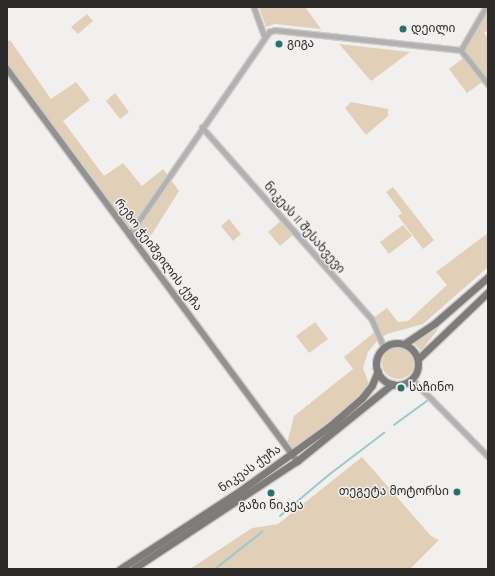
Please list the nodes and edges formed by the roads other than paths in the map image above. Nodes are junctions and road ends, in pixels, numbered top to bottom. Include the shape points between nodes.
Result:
1 (254, 7) edge
2 (486, 7) edge
3 (264, 35) junction
4 (461, 50) junction
5 (7, 69) edge
6 (488, 84) edge
7 (202, 127) junction
8 (129, 235) junction
9 (488, 277) edge
10 (488, 292) edge
11 (404, 344) junction
12 (384, 348) junction
13 (418, 359) junction
14 (378, 371) junction
15 (412, 379) junction
16 (392, 384) junction
17 (293, 453) junction
18 (488, 456) edge
19 (297, 461) junction
20 (120, 569) edge
21 (133, 569) edge

1 - 3 street
2 - 4 street
3 - 4 street via 275,30
3 - 7 street
4 - 6 street
5 - 8 main road, რეზო ჭეიშვილის ქუჩა
7 - 8 street
7 - 12 street, ნიკეას II შესახვევი via 372,319
8 - 17 main road, რეზო ჭეიშვილის ქუჩა
9 - 11 main road via 435,323
10 - 13 main road
11 - 12 main road via 396,343
11 - 13 main road via 415,352
12 - 14 main road, ნიკეას ქუჩა via 377,358
13 - 15 main road via 416,373
14 - 16 main road
14 - 17 main road, ნიკეას ქუჩა via 362,398
15 - 16 main road, ნიკეას ქუჩა via 406,383
15 - 18 street
16 - 19 main road, ნიკეას ქუჩა
17 - 19 main road, რეზო ჭეიშვილის ქუჩა
17 - 20 main road, ნიკეას ქუჩა
19 - 21 main road, ნიკეას ქუჩა

